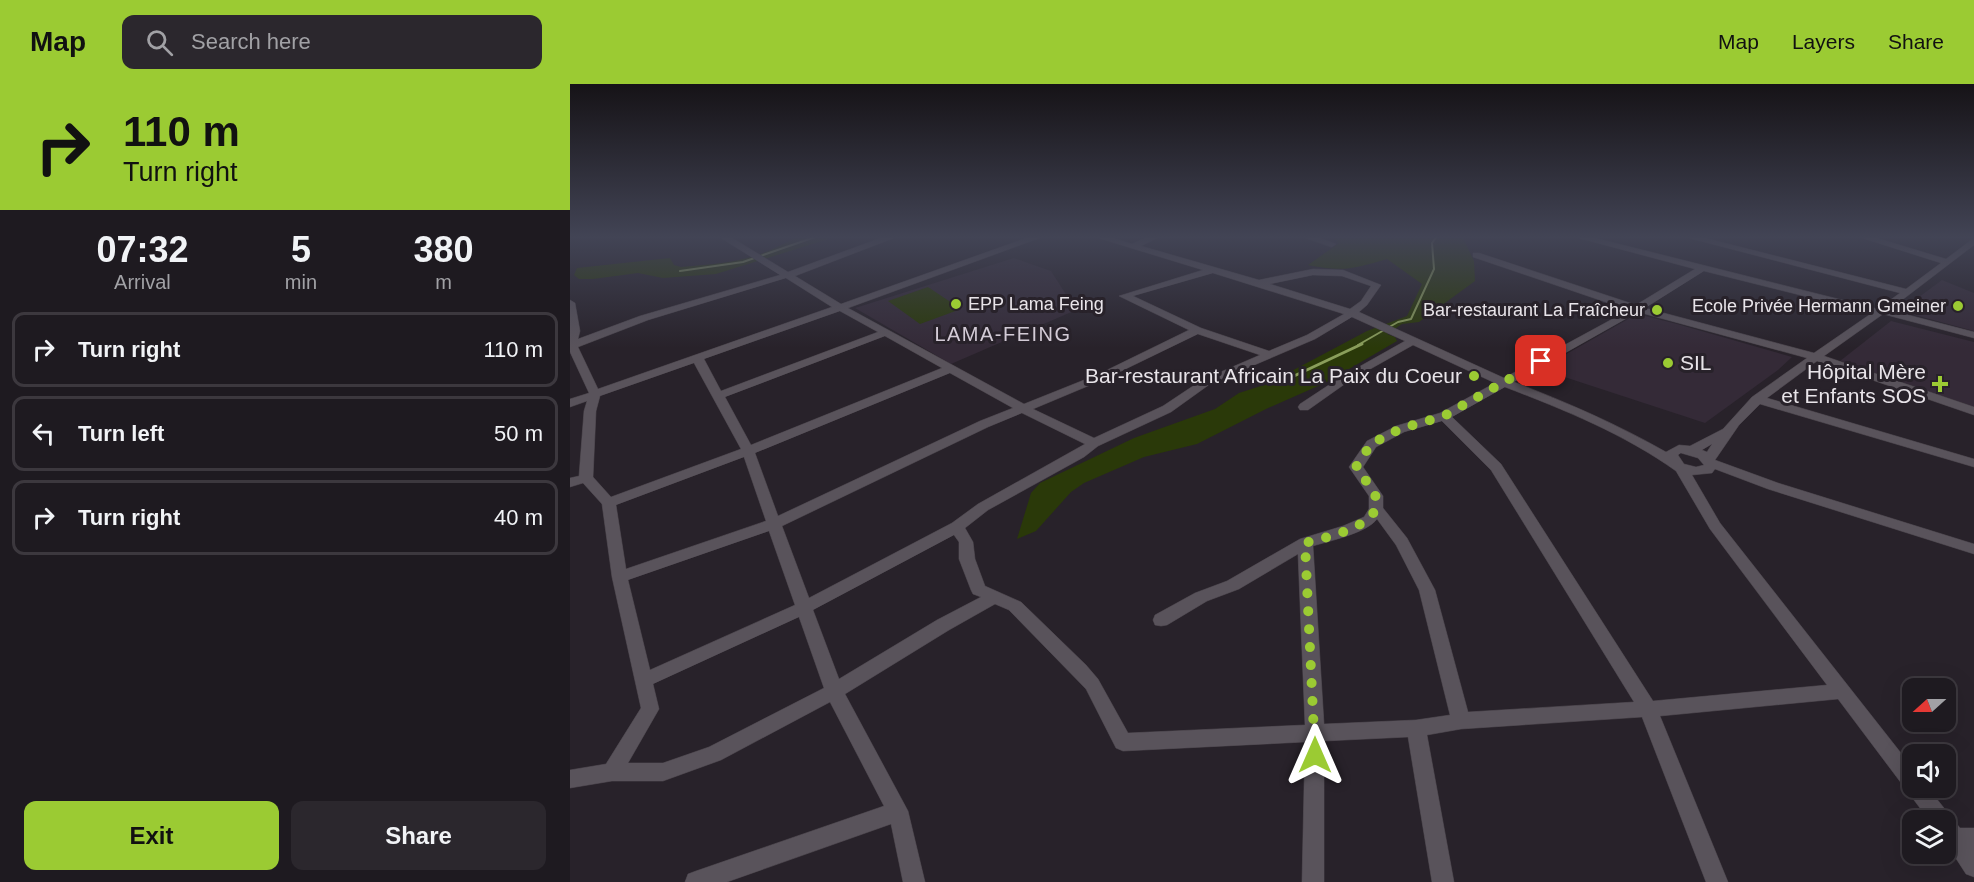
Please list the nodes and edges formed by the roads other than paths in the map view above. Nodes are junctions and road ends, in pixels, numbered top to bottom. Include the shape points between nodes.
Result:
1 (936, 273) edge
2 (1202, 273) edge
3 (1224, 273) edge
4 (1307, 273) edge
5 (1344, 273) edge
6 (1526, 273) edge
7 (1695, 273) edge
8 (1724, 273) edge
9 (1836, 273) edge
10 (1932, 273) edge
11 (789, 274) joint
12 (1259, 283) junction
13 (1908, 291) junction
14 (570, 303) edge
15 (840, 307) junction
16 (1637, 309) junction
17 (1880, 312) junction
18 (1352, 313) junction
19 (1197, 330) junction
20 (887, 332) junction
21 (1974, 335) edge
22 (1414, 340) junction
23 (571, 345) edge
24 (1270, 355) junction
25 (1816, 357) junction
26 (698, 359) junction
27 (952, 368) junction
28 (1503, 382) junction
29 (596, 394) junction
30 (720, 394) junction
31 (1756, 399) junction
32 (570, 403) edge
33 (1304, 407) dead end
34 (1025, 409) junction
35 (1974, 411) edge
36 (1444, 416) junction
37 (1728, 431) junction
38 (1094, 442) junction
39 (748, 452) junction
40 (1681, 457) junction
41 (1974, 463) edge
42 (1706, 466) junction
43 (586, 478) junction
44 (570, 483) edge
45 (609, 503) junction
46 (1376, 509) junction
47 (1705, 512) junction
48 (774, 524) junction
49 (957, 527) junction
50 (1305, 543) junction
51 (1974, 549) edge
52 (620, 577) junction
53 (995, 597) junction
54 (802, 609) junction
55 (1161, 620) dead end
56 (643, 681) junction
57 (1843, 691) junction
58 (834, 692) junction
59 (1648, 709) junction
60 (1461, 721) junction
61 (1416, 728) junction
62 (1315, 734) junction
63 (1902, 769) edge
64 (612, 772) junction
65 (570, 779) edge
66 (1924, 798) edge
67 (1933, 810) edge
68 (898, 811) junction
69 (1958, 834) edge
70 (1974, 866) edge
71 (696, 882) edge
72 (914, 882) edge
73 (1313, 882) edge
74 (1443, 882) edge
75 (1717, 882) edge

1 - 15 street
2 - 19 street via 1124,296
3 - 12 street
4 - 12 street
5 - 18 street via 1376,285
6 - 16 street
7 - 16 street
8 - 17 street
9 - 13 street
10 - 13 street
11 - 15 street
11 - 23 street via 644,318
12 - 18 street
13 - 17 street
14 - 23 street via 575,331
15 - 20 street
15 - 26 street
16 - 25 street
16 - 28 street
17 - 21 street
17 - 25 street
18 - 22 street
18 - 24 street via 1311,338
19 - 24 street
19 - 34 street
20 - 27 street
20 - 30 street
22 - 28 street
22 - 33 street
23 - 29 street
24 - 38 street via 1206,382 1167,409
25 - 31 street
25 - 35 street
26 - 29 street
26 - 30 street
27 - 34 street
27 - 39 street
28 - 36 street
28 - 40 street
29 - 32 street
29 - 43 street via 590,411
30 - 39 street
31 - 37 street
31 - 41 street
34 - 38 street
34 - 48 street via 984,424
36 - 46 street via 1400,429 1371,444 1356,467 1376,496
36 - 59 street via 1496,467
37 - 40 street
37 - 42 street
38 - 49 street via 983,507
39 - 45 street
39 - 48 street
40 - 42 street
40 - 42 street
40 - 47 street
42 - 47 street
42 - 51 street
43 - 44 street
43 - 45 street
45 - 52 street
46 - 50 street via 1368,520 1348,530
46 - 60 street via 1402,542 1427,590
47 - 57 street
48 - 52 street
48 - 54 street
49 - 53 street via 966,542 967,559 980,590
49 - 54 street
50 - 55 street via 1233,585 1201,597
50 - 62 street
52 - 56 street
53 - 58 street
53 - 62 street via 1015,606 1086,677 1123,742
54 - 56 street
54 - 58 street
56 - 64 street via 650,709
57 - 59 street
57 - 63 street
58 - 64 street via 714,754 663,772
58 - 68 street
59 - 60 street
59 - 75 street
60 - 61 street
61 - 62 street
61 - 74 street
62 - 73 street
64 - 65 street
66 - 67 street
68 - 71 street
68 - 72 street
69 - 70 street

